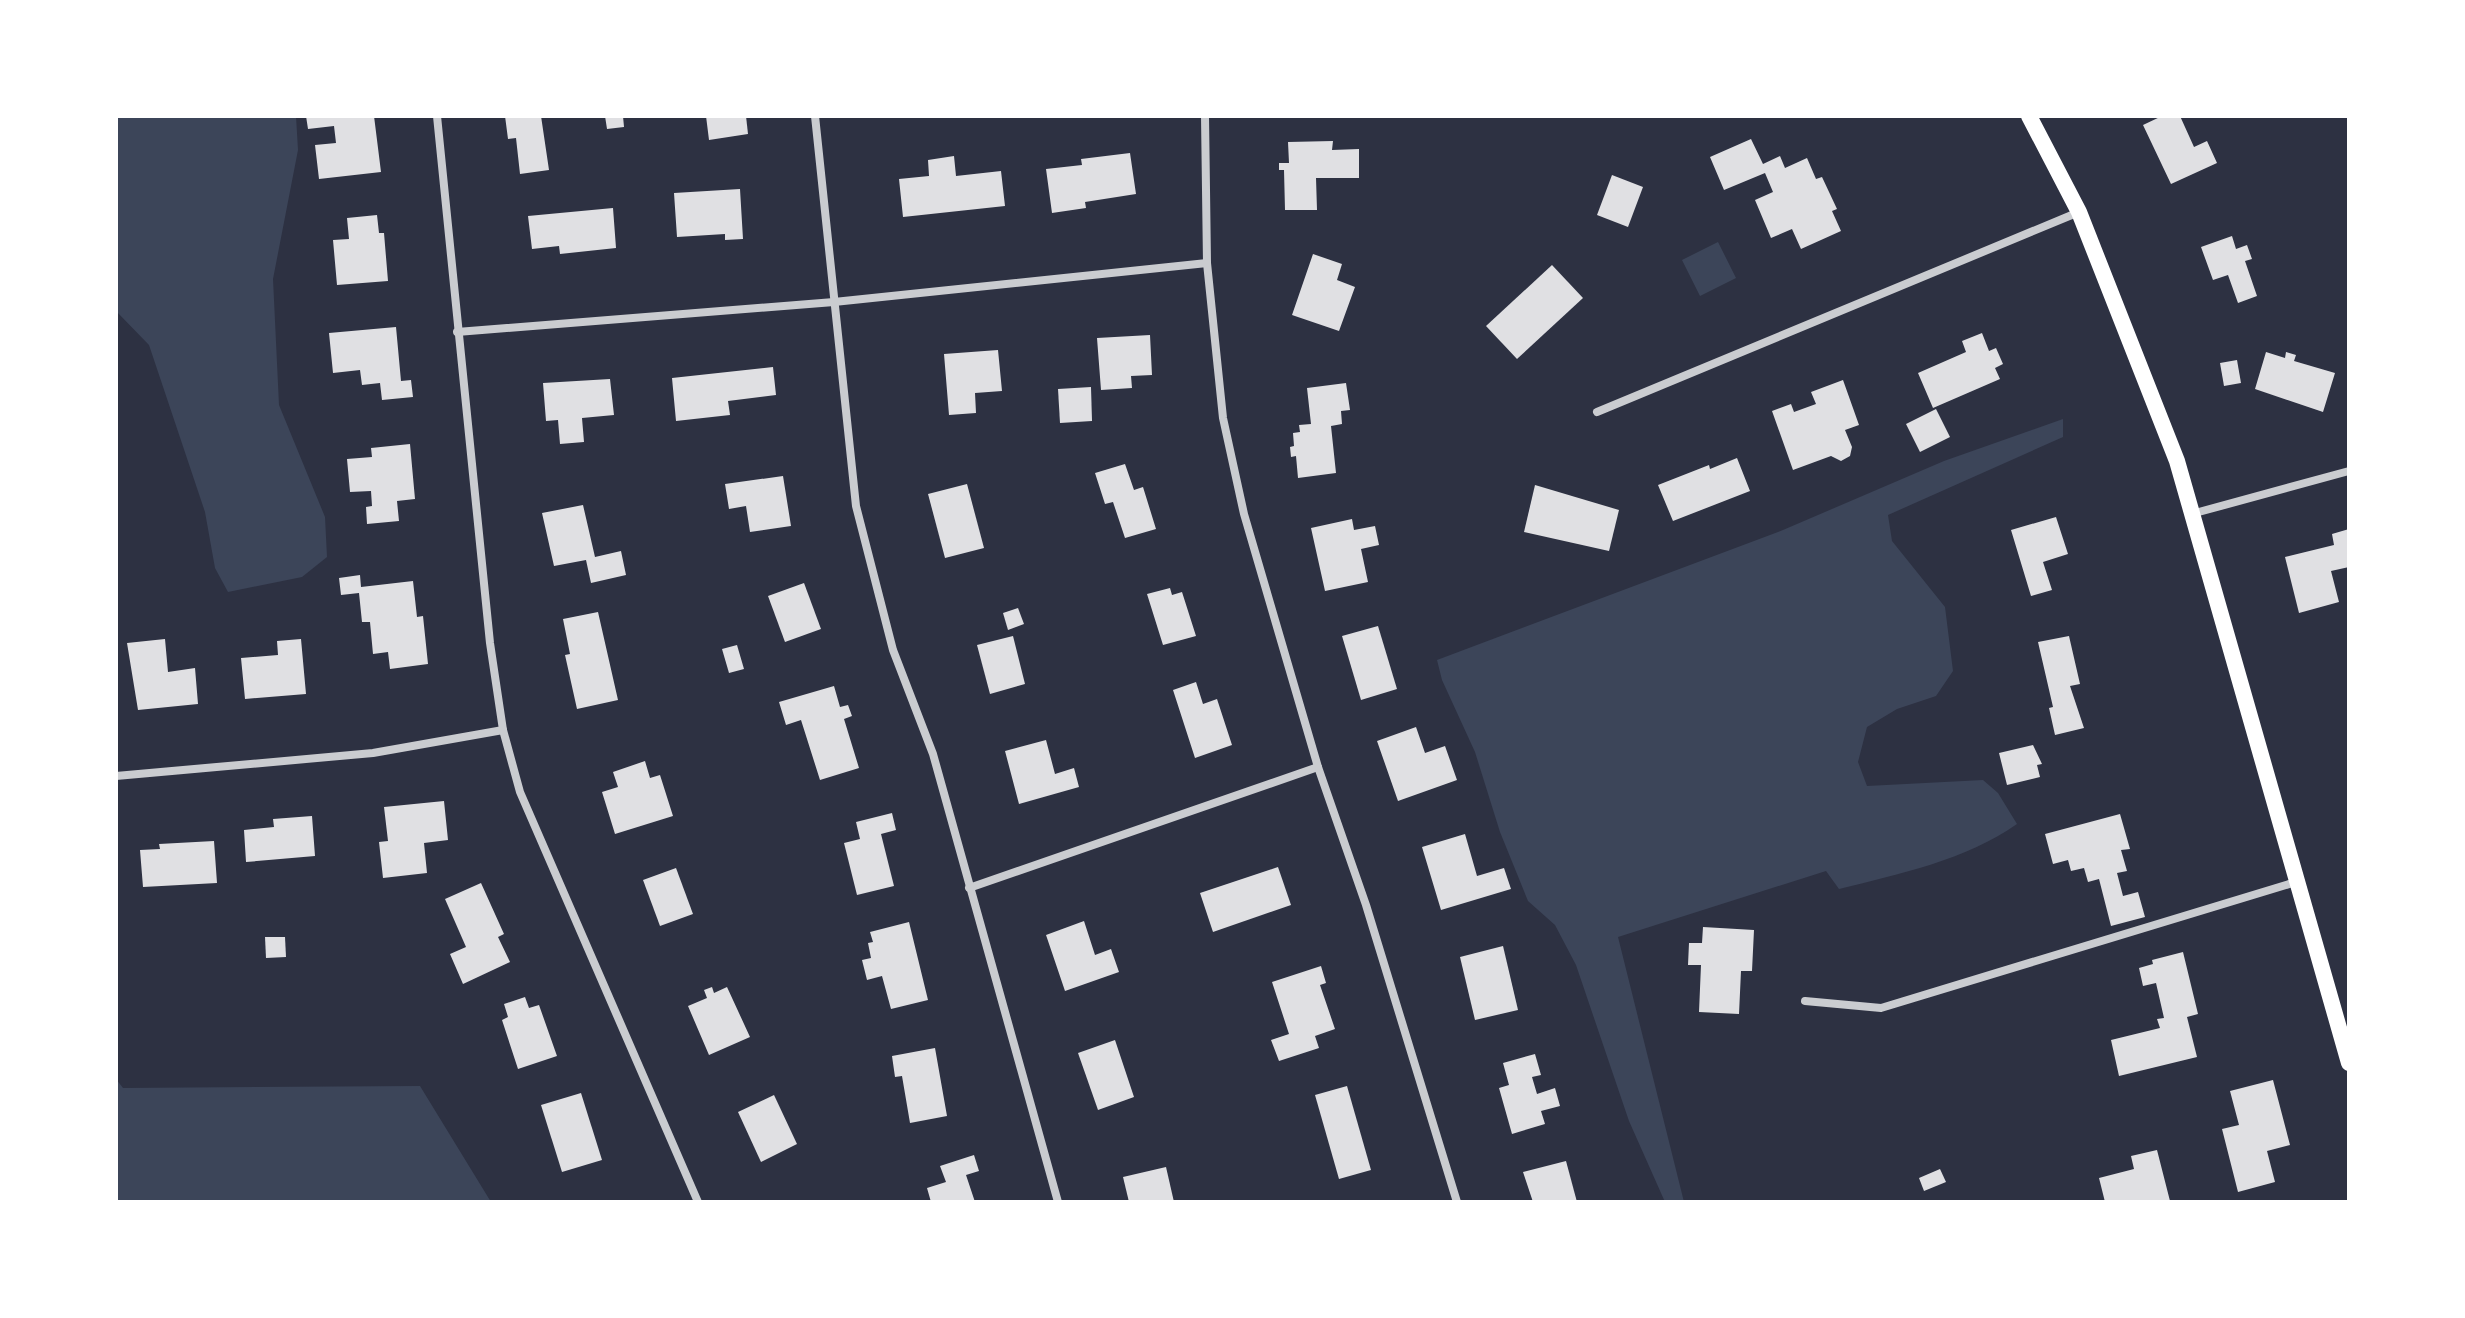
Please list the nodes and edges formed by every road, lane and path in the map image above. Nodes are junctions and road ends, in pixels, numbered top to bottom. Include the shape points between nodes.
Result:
1 (437, 116) edge
2 (815, 116) edge
3 (1205, 116) edge
4 (2029, 116) edge
5 (2079, 212) junction
6 (1207, 263) junction
7 (834, 302) junction
8 (457, 332) junction
9 (1597, 412) dead end
10 (2349, 471) edge
11 (2195, 513) junction
12 (503, 730) junction
13 (1318, 767) junction
14 (116, 776) edge
15 (2299, 880) junction
16 (969, 888) junction
17 (1805, 1001) dead end
18 (2349, 1063) edge
19 (698, 1202) edge
20 (1058, 1202) edge
21 (1457, 1202) edge

1 - 8 street
2 - 7 street
3 - 6 street
4 - 5 main road
5 - 9 street
5 - 11 main road
6 - 7 street
6 - 13 street via 1223,418 1244,514
7 - 8 street
7 - 16 street via 866,553 893,650 933,754
8 - 12 street
10 - 11 street
11 - 15 main road
12 - 14 street via 373,753
12 - 19 street via 520,792
13 - 16 street
13 - 21 street
15 - 17 street via 1881,1008
15 - 18 main road
16 - 20 street

